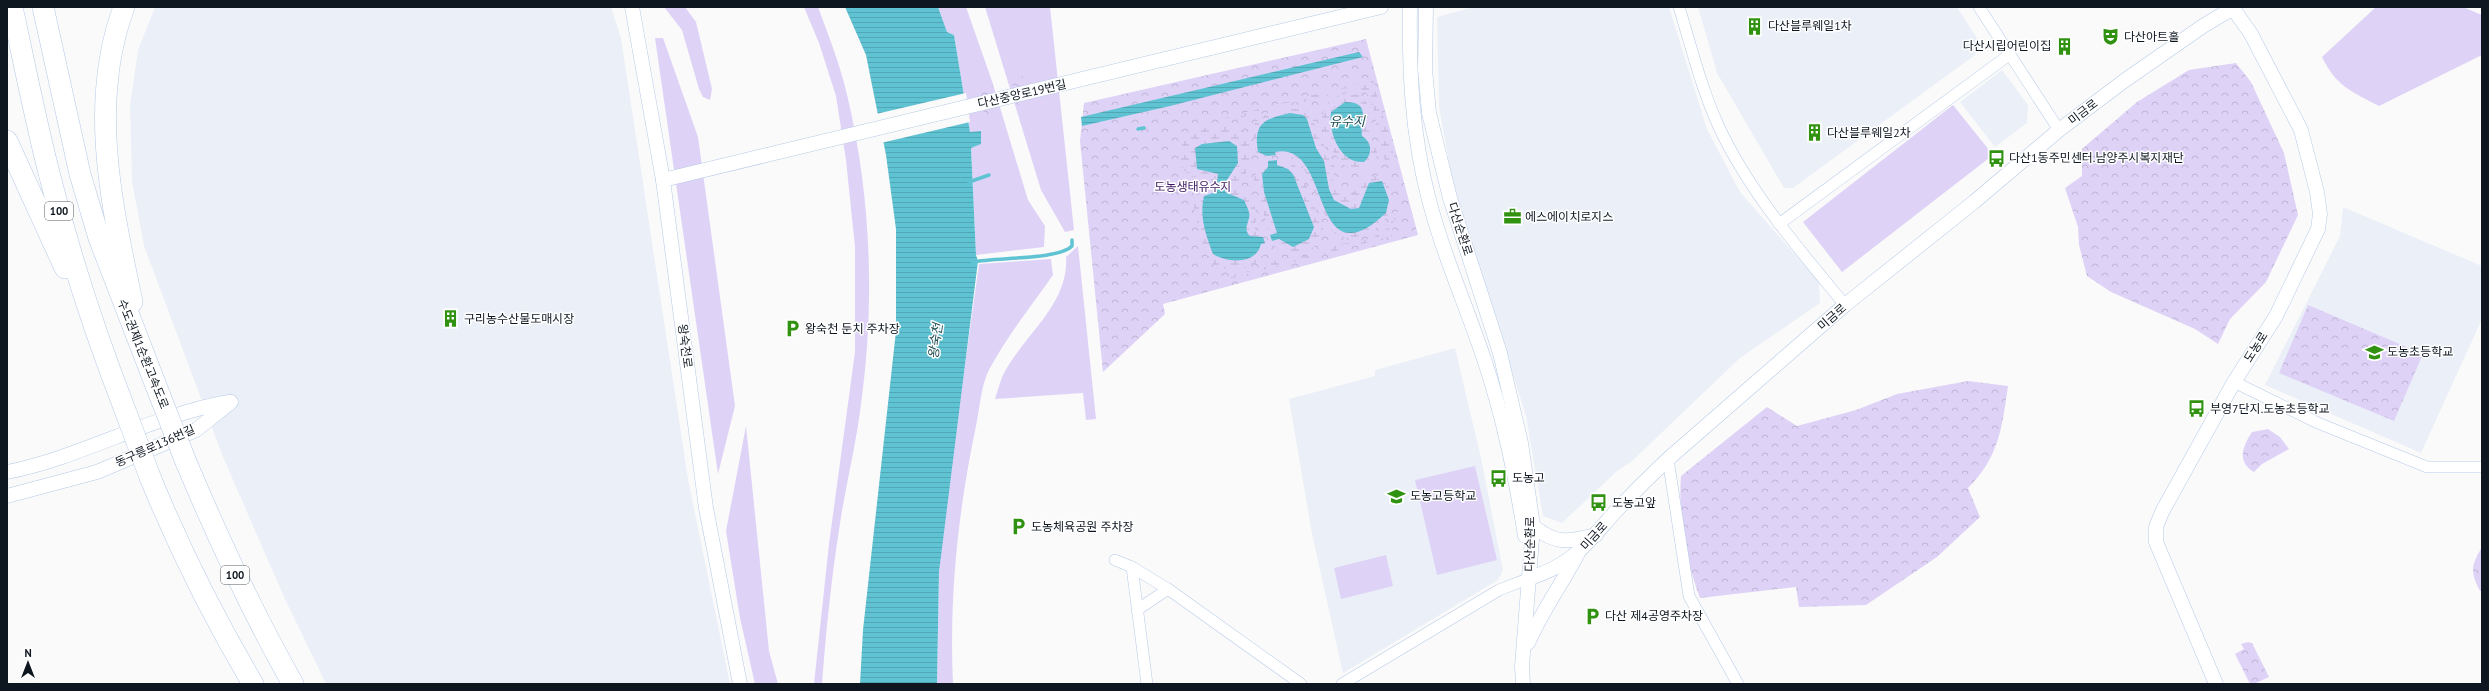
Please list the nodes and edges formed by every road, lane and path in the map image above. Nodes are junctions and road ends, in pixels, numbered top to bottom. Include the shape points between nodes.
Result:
1 (12, 7) edge
2 (43, 7) edge
3 (124, 7) edge
4 (632, 7) edge
5 (1381, 7) edge
6 (1410, 7) edge
7 (1426, 7) edge
8 (1679, 7) edge
9 (1979, 7) edge
10 (2233, 7) edge
11 (7, 39) edge
12 (2009, 55) junction
13 (2059, 130) junction
14 (7, 141) edge
15 (46, 158) junction
16 (670, 178) junction
17 (1779, 224) junction
18 (1845, 305) junction
19 (143, 353) junction
20 (106, 360) junction
21 (2234, 382) junction
22 (1668, 459) junction
23 (2482, 467) edge
24 (7, 472) edge
25 (7, 496) edge
26 (1533, 526) junction
27 (1596, 535) junction
28 (1578, 553) junction
29 (1114, 560) dead end
30 (1132, 567) junction
31 (1530, 578) junction
32 (1168, 589) junction
33 (1137, 610) junction
34 (1524, 651) junction
35 (1522, 666) junction
36 (253, 684) edge
37 (293, 684) edge
38 (740, 684) edge
39 (1147, 684) edge
40 (1301, 684) edge
41 (1342, 684) edge
42 (1518, 684) edge
43 (1523, 684) edge
44 (1738, 684) edge
45 (2216, 684) edge

1 - 15 highway, 100
2 - 19 highway, 수도권제1순환고속도로 / 100 via 80,174 96,231
3 - 19 highway via 110,65 104,116 113,211
4 - 16 street, 왕숙천로
5 - 16 street, 다산중앙로19번길
6 - 31 street, 다산순환로 via 1410,82 1419,159 1439,236 1484,358 1507,433
7 - 26 street, 다산순환로 via 1425,70 1429,113 1450,198 1500,353 1521,443
8 - 17 street via 1718,125 1749,180
9 - 12 street
10 - 13 street, 미금로 via 2124,80
10 - 21 street, 도농로 via 2251,34 2301,130 2320,214 2313,244 2276,316
11 - 15 highway
12 - 13 street
12 - 17 street
13 - 18 street, 미금로
14 - 20 highway
15 - 20 highway, 100 via 65,233
16 - 38 street, 왕숙천로 via 706,508
17 - 18 street
18 - 22 street, 미금로
19 - 37 highway, 수도권제1순환고속도로 / 100, bridge via 221,547 257,620
20 - 36 highway, 100, bridge via 150,477 184,555
21 - 23 street via 2318,423 2427,467
21 - 45 street, 도농로 via 2162,512 2156,528 2156,542
22 - 27 street, 미금로 via 1641,483
22 - 44 street via 1689,596
24 - 25 street, 동구릉로136번길 via 53,462 200,407 231,402 196,430 97,472
26 - 27 street via 1543,534 1569,542
26 - 31 street, 다산순환로
27 - 28 street, 미금로
28 - 31 street, 미금로 via 1549,572
28 - 34 street via 1538,620
29 - 30 street
30 - 32 street
30 - 33 street
31 - 34 street
31 - 41 street via 1499,590
32 - 33 street
32 - 40 street
33 - 39 street
34 - 35 street
35 - 42 street
35 - 43 street

